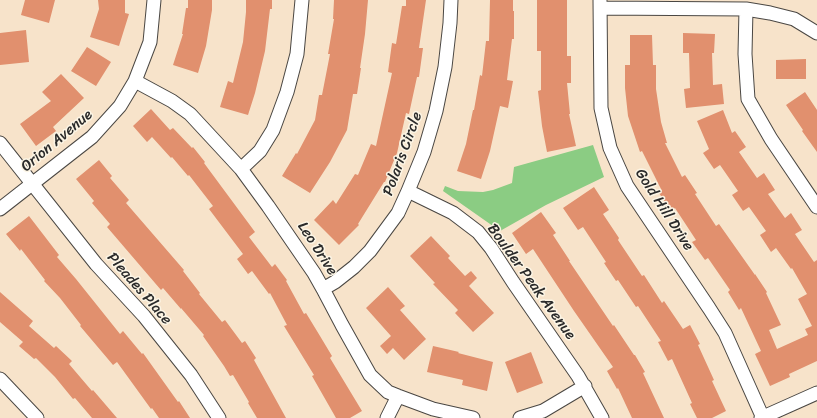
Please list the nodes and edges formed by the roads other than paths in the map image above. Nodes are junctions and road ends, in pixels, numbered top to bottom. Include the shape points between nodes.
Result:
1 (154, 0) edge
2 (302, 0) edge
3 (451, 0) edge
4 (600, 4) edge
5 (746, 9) junction
6 (817, 33) edge
7 (135, 82) junction
8 (0, 143) edge
9 (241, 169) junction
10 (31, 184) junction
11 (408, 191) junction
12 (817, 207) edge
13 (0, 209) edge
14 (324, 289) junction
15 (0, 379) edge
16 (585, 386) junction
17 (817, 392) edge
18 (398, 396) junction
19 (37, 418) edge
20 (219, 418) edge
21 (387, 418) edge
22 (473, 418) edge
23 (520, 418) edge
24 (602, 418) edge
25 (762, 418) edge

1 - 7 street, Orion Avenue via 150,42
2 - 9 street via 297,54 287,92 273,130 260,151
3 - 11 street, Polaris Circle via 445,67 436,111 424,152
4 - 5 street
4 - 25 street, Gold Hill Drive via 601,108 610,148 627,186 725,333
5 - 6 street via 794,19
5 - 12 street via 748,99 770,139
7 - 9 street, Leo Drive via 172,101 190,114
7 - 10 street, Orion Avenue via 120,106 92,137
8 - 10 street, Pleades Place
9 - 14 street, Leo Drive
10 - 13 street, Orion Avenue
10 - 20 street, Pleades Place via 96,264 144,316 191,375
11 - 14 street, Polaris Circle via 398,213 370,251 354,268
11 - 16 street, Boulder Peak Avenue via 453,213 478,232
14 - 18 street, Leo Drive via 370,375 388,392
15 - 19 street
16 - 23 street via 543,411
16 - 24 street, Boulder Peak Avenue
17 - 25 street
18 - 21 street
18 - 22 street, Leo Drive

